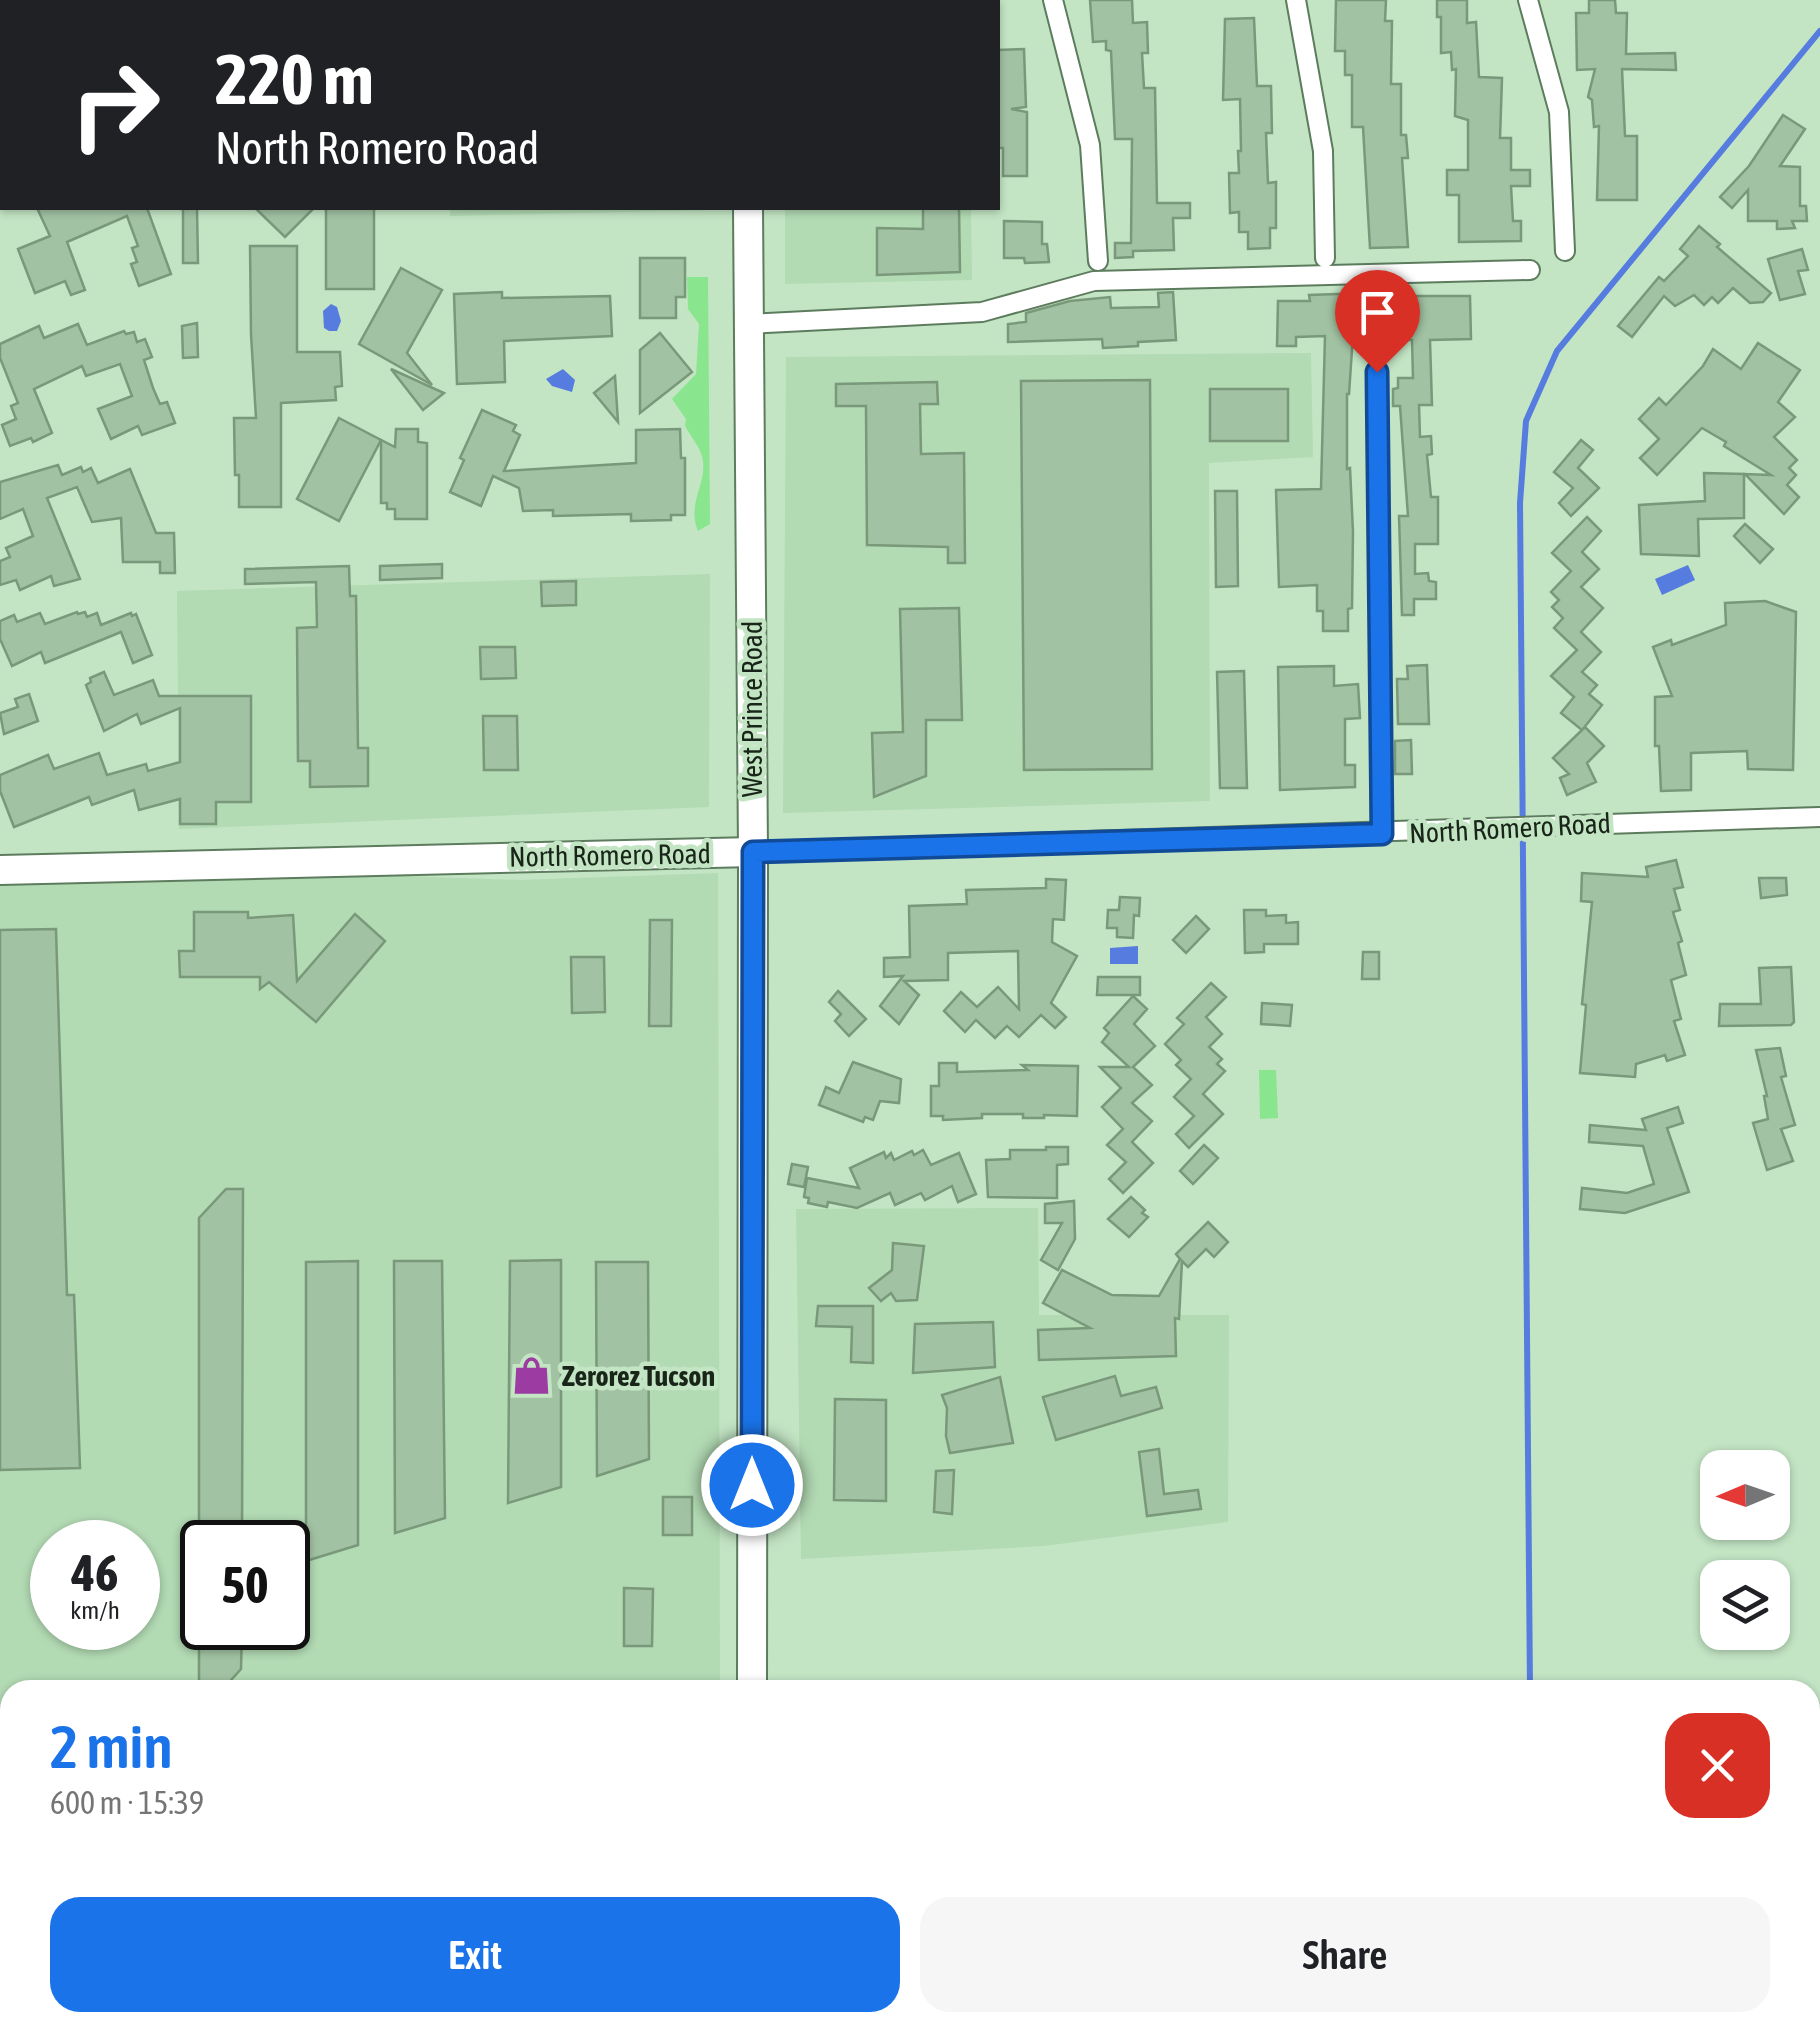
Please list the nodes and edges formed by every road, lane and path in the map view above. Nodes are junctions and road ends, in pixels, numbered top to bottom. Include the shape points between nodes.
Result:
1 (1053, 0) edge
2 (1296, 0) edge
3 (1528, 0) edge
4 (748, 210) edge
5 (1564, 252) dead end
6 (1326, 258) dead end
7 (1098, 260) dead end
8 (1530, 270) dead end
9 (749, 324) junction
10 (1377, 372) dead end
11 (1820, 818) edge
12 (1382, 834) junction
13 (753, 852) junction
14 (0, 870) edge
15 (752, 1680) edge

1 - 7 street via 1090,145
2 - 6 street via 1323,152
3 - 5 street via 1559,112
4 - 9 main road, West Prince Road
8 - 9 street via 1094,281 982,312
9 - 13 main road, West Prince Road
10 - 12 street
11 - 12 street, North Romero Road
12 - 13 street, North Romero Road
13 - 14 main road, North Romero Road
13 - 15 main road, West Prince Road

